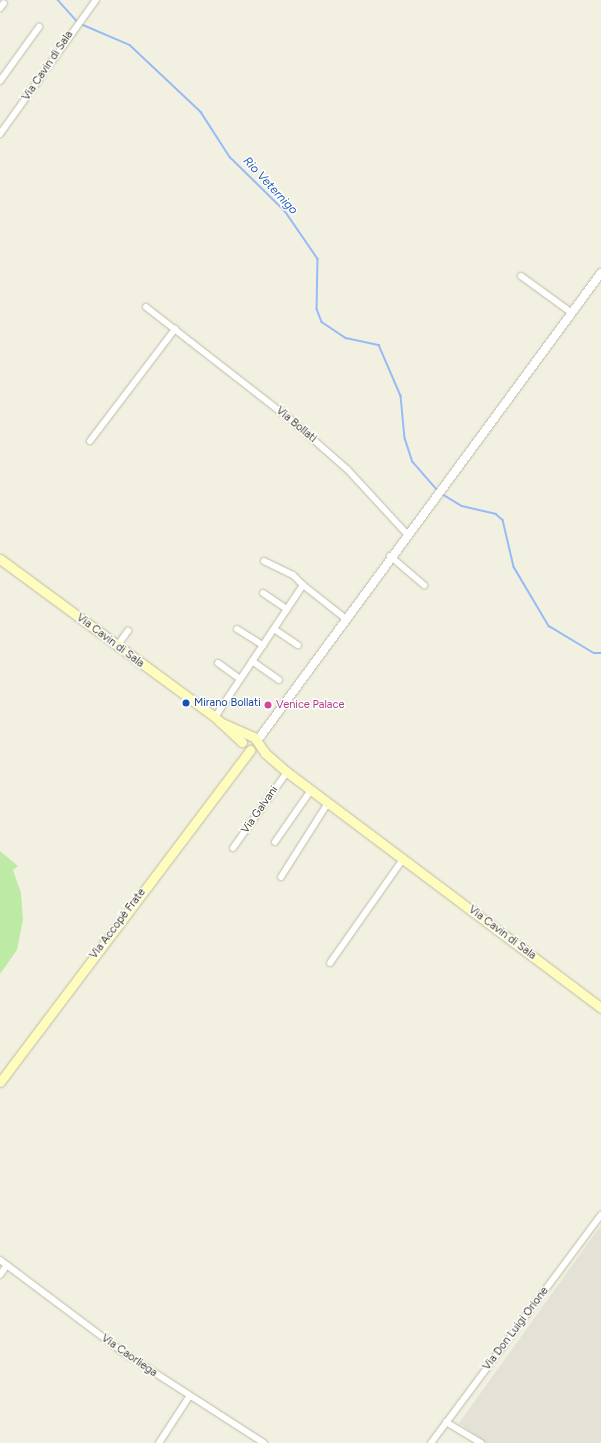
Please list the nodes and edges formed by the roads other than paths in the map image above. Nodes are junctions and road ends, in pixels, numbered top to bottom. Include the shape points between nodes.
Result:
1 (96, 0) edge
2 (39, 26) dead end
3 (0, 82) edge
4 (0, 134) edge
5 (601, 273) edge
6 (522, 276) dead end
7 (146, 307) dead end
8 (572, 313) junction
9 (175, 329) junction
10 (90, 441) dead end
11 (406, 533) junction
12 (390, 556) junction
13 (0, 559) edge
14 (264, 561) dead end
15 (302, 585) junction
16 (424, 585) dead end
17 (263, 593) dead end
18 (287, 609) junction
19 (345, 618) junction
20 (237, 629) dead end
21 (274, 629) junction
22 (128, 631) dead end
23 (263, 645) junction
24 (298, 645) dead end
25 (117, 646) junction
26 (252, 661) junction
27 (218, 664) dead end
28 (240, 679) junction
29 (279, 680) dead end
30 (218, 719) junction
31 (250, 743) junction
32 (287, 772) junction
33 (311, 790) junction
34 (328, 803) junction
35 (275, 842) dead end
36 (234, 848) dead end
37 (403, 859) junction
38 (281, 877) dead end
39 (330, 963) dead end
40 (601, 1007) edge
41 (0, 1082) edge
42 (601, 1215) edge
43 (0, 1260) edge
44 (7, 1265) junction
45 (0, 1276) edge
46 (189, 1397) junction
47 (446, 1422) junction
48 (159, 1443) edge
49 (264, 1443) edge
50 (431, 1443) edge
51 (481, 1443) edge

1 - 4 street, Via Cavin di Sala via 78,21
2 - 3 street
5 - 8 street
6 - 8 street
7 - 9 street, Via Bollati
8 - 11 street
9 - 10 street
9 - 11 street, Via Bollati via 330,454
11 - 12 street
12 - 16 street
12 - 19 street
13 - 25 main road, Via Cavin di Sala
14 - 15 street via 293,575
15 - 18 street
15 - 19 street
17 - 18 street
18 - 21 street
19 - 31 street via 264,728
20 - 23 street
21 - 23 street
21 - 24 street
22 - 25 street
23 - 26 street
25 - 30 main road, Via Cavin di Sala
26 - 28 street
26 - 29 street
27 - 28 street
28 - 30 street
30 - 31 main road, Via Cavin di Sala
31 - 32 main road, Via Cavin di Sala
31 - 41 main road, Via Accopè Frate via 236,766
32 - 33 main road, Via Cavin di Sala
32 - 36 street, Via Galvani
33 - 34 main road, Via Cavin di Sala
33 - 35 street
34 - 37 main road, Via Cavin di Sala
34 - 38 street
37 - 39 street
37 - 40 main road, Via Cavin di Sala
42 - 47 street, Via Don Luigi Orione
43 - 44 street, Via Caorliega
44 - 45 street
44 - 46 street, Via Caorliega
46 - 48 street
46 - 49 street, Via Caorliega
47 - 50 street, Via Don Luigi Orione
47 - 51 street

